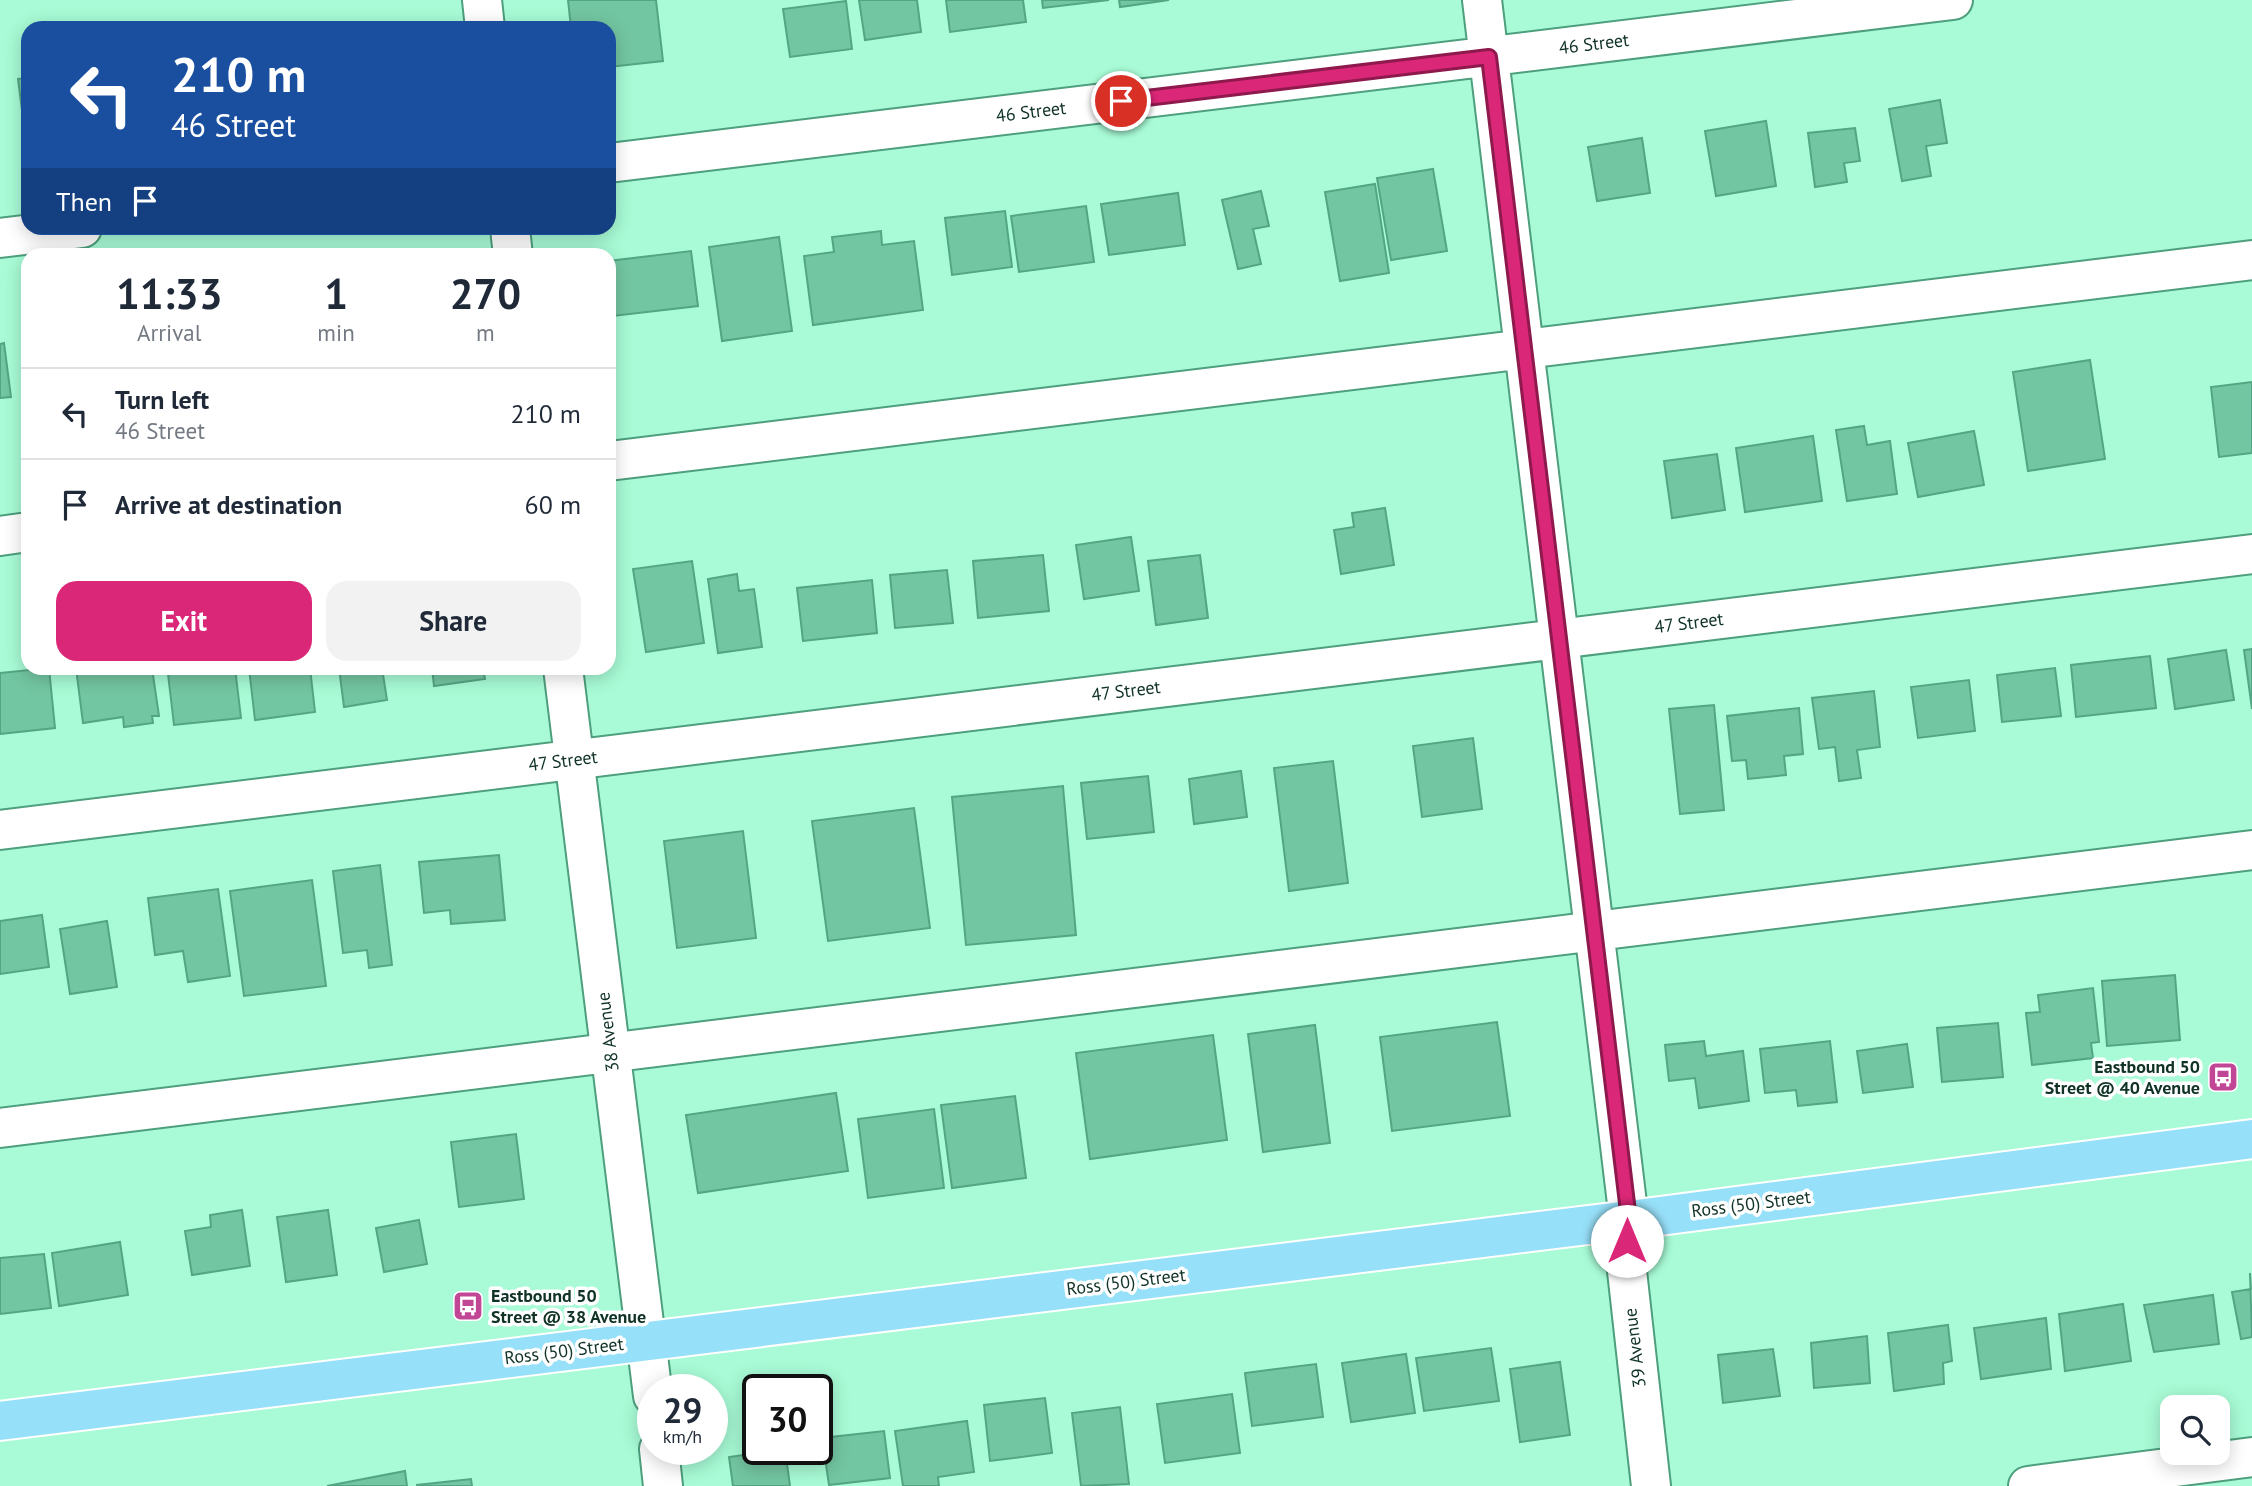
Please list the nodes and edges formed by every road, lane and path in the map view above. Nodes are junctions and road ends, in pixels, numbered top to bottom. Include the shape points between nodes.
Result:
1 (482, 0) edge
2 (1482, 0) edge
3 (1953, 0) edge
4 (484, 21) edge
5 (1489, 57) junction
6 (616, 162) edge
7 (25, 235) edge
8 (0, 238) edge
9 (2252, 260) edge
10 (1524, 349) junction
11 (616, 460) edge
12 (21, 534) edge
13 (0, 536) edge
14 (2252, 554) edge
15 (1559, 638) junction
16 (565, 675) edge
17 (575, 759) junction
18 (0, 831) edge
19 (2252, 850) edge
20 (1595, 933) junction
21 (611, 1054) junction
22 (0, 1128) edge
23 (2252, 1139) edge
24 (1629, 1220) junction
25 (646, 1341) junction
26 (650, 1374) edge
27 (0, 1421) edge
28 (2252, 1457) edge
29 (661, 1465) edge
30 (663, 1486) edge
31 (1651, 1486) edge
32 (2028, 1486) edge

1 - 4 street
2 - 5 street, 39 Avenue
3 - 5 street, 46 Street
5 - 6 street, 46 Street
5 - 10 street, 39 Avenue
7 - 8 street
9 - 10 street
10 - 11 street
10 - 15 street, 39 Avenue
12 - 13 street
14 - 15 street, 47 Street
15 - 17 street, 47 Street
15 - 20 street, 39 Avenue
16 - 17 street, 38 Avenue
17 - 18 street, 47 Street
17 - 21 street, 38 Avenue
19 - 20 street
20 - 21 street
20 - 24 street, 39 Avenue
21 - 22 street
21 - 25 street, 38 Avenue
23 - 24 main road, Ross (50) Street
24 - 25 main road, Ross (50) Street
24 - 31 street, 39 Avenue via 1626,1262
25 - 26 street, 38 Avenue
25 - 27 main road, Ross (50) Street
28 - 32 street
29 - 30 street

